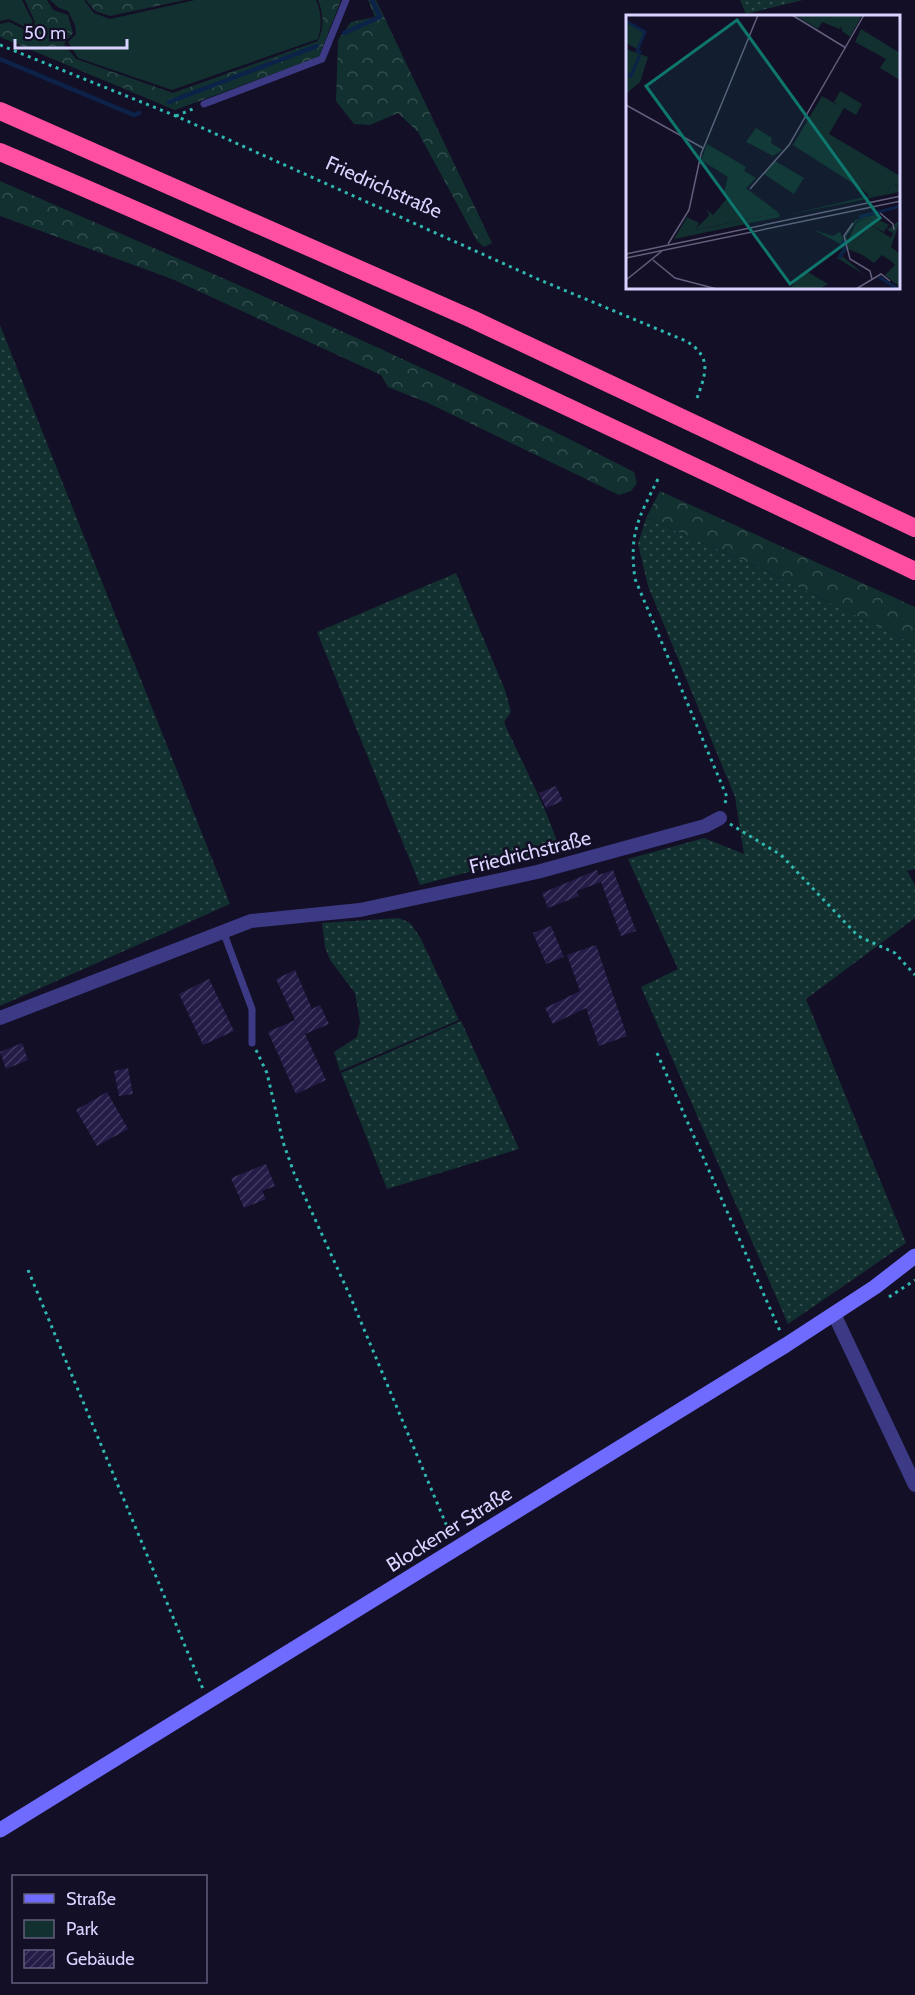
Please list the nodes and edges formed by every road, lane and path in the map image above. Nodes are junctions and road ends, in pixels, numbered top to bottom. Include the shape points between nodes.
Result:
1 (346, 0) edge
2 (0, 45) edge
3 (204, 104) joint
4 (0, 111) edge
5 (176, 116) junction
6 (0, 152) edge
7 (696, 401) dead end
8 (658, 479) dead end
9 (915, 528) edge
10 (915, 571) edge
11 (720, 818) junction
12 (223, 932) junction
13 (915, 975) edge
14 (0, 1018) edge
15 (252, 1042) joint
16 (657, 1053) dead end
17 (915, 1256) edge
18 (28, 1270) dead end
19 (834, 1314) junction
20 (786, 1345) junction
21 (915, 1485) edge
22 (457, 1549) junction
23 (208, 1702) junction
24 (0, 1830) edge

1 - 3 lane via 322,59
2 - 5 path, Friedrichstraße
3 - 5 path
4 - 9 highway via 461,314
5 - 7 path, Friedrichstraße via 540,280 686,341 703,357 706,373
6 - 10 highway via 152,216 456,354
8 - 11 path via 635,524 635,579 727,797
11 - 12 street, Friedrichstraße via 705,826 537,872 360,910 251,921
11 - 13 path via 781,855 858,936 895,953
12 - 14 street, Friedrichstraße
12 - 15 lane via 252,1009
15 - 22 path via 267,1073 294,1173
16 - 20 path
17 - 19 street, Blockener Straße
18 - 23 path
19 - 20 street, Blockener Straße
19 - 21 street
20 - 22 street, Blockener Straße
22 - 23 street, Blockener Straße
23 - 24 street, Blockener Straße

